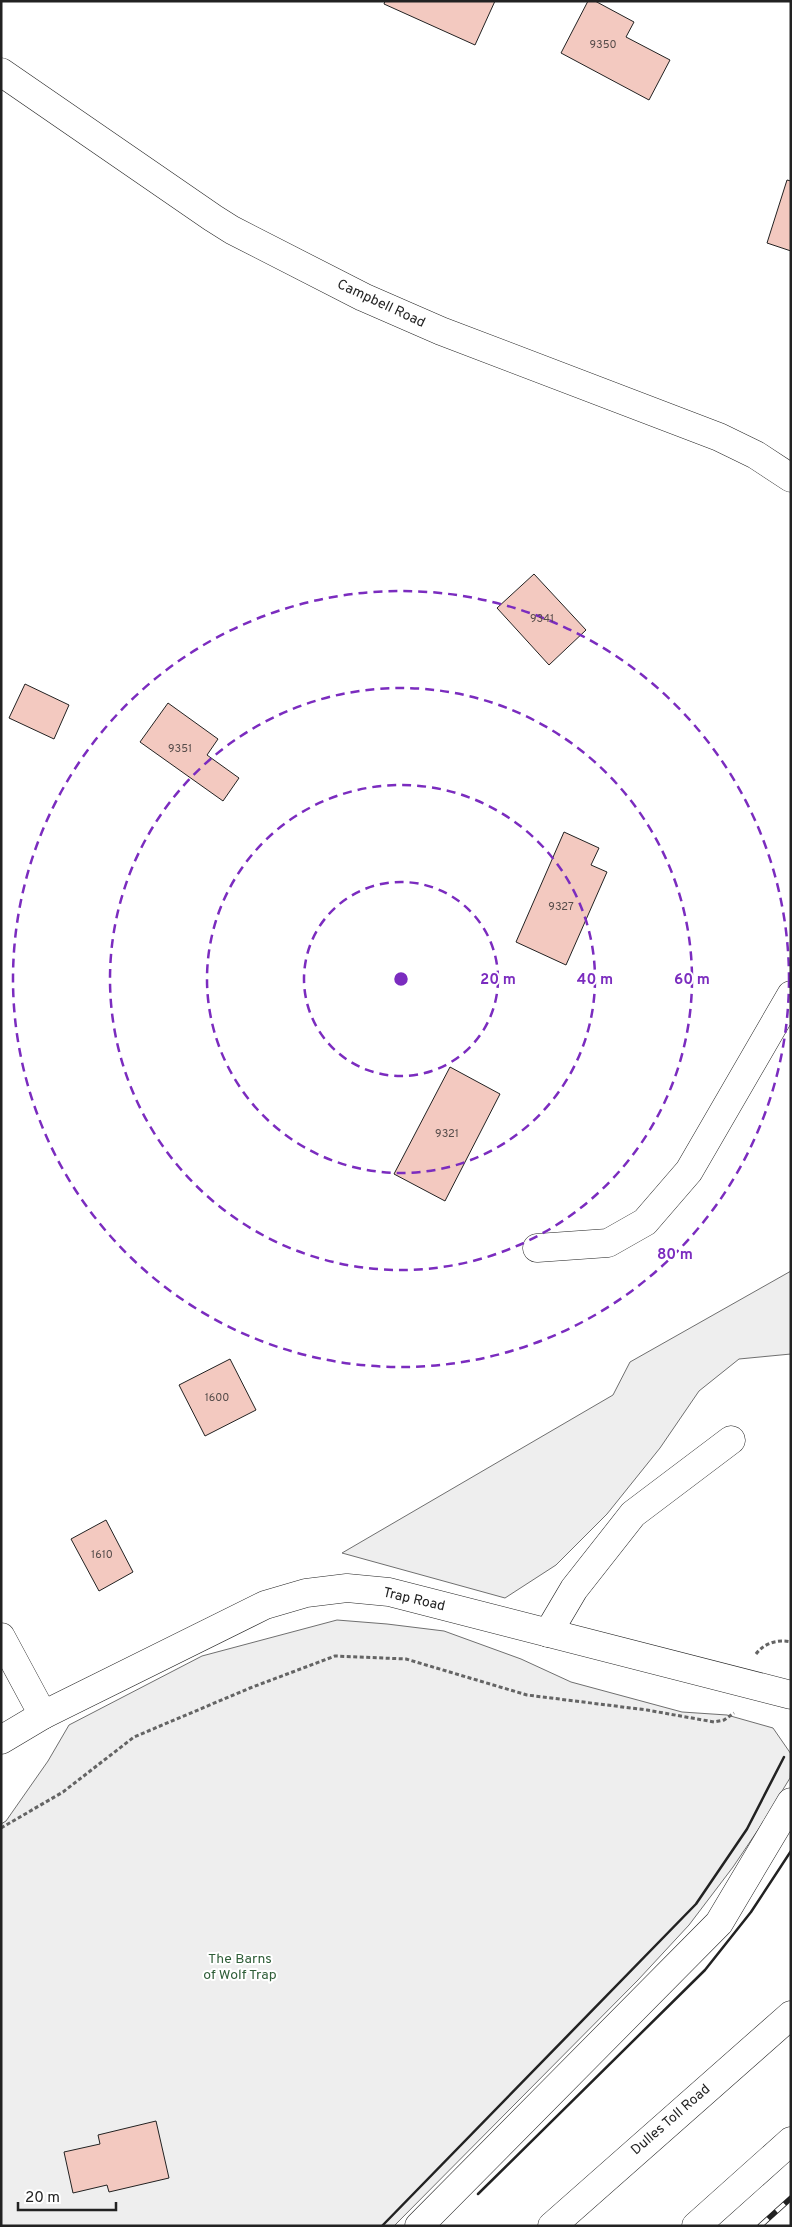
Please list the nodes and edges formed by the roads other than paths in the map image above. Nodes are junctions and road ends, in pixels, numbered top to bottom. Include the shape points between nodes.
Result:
1 (1, 72) edge
2 (791, 478) edge
3 (791, 995) edge
4 (537, 1248) dead end
5 (731, 1440) dead end
6 (548, 1633) junction
7 (1, 1637) edge
8 (791, 1695) edge
9 (43, 1716) junction
10 (1, 1740) edge
11 (791, 1802) edge
12 (791, 2015) edge
13 (791, 2141) edge
14 (419, 2226) edge
15 (552, 2226) edge
16 (696, 2226) edge

1 - 2 main road, Campbell Road via 232,230 388,309 719,437 756,455
3 - 4 main road via 689,1171 645,1222 608,1242
5 - 6 main road via 633,1514 574,1589
6 - 8 main road, Trap Road
6 - 9 main road, Trap Road via 389,1592 347,1588 306,1593 265,1605
7 - 9 main road
9 - 10 main road, Trap Road
11 - 14 main road via 720,1922
12 - 15 main road, Dulles Toll Road
13 - 16 main road

